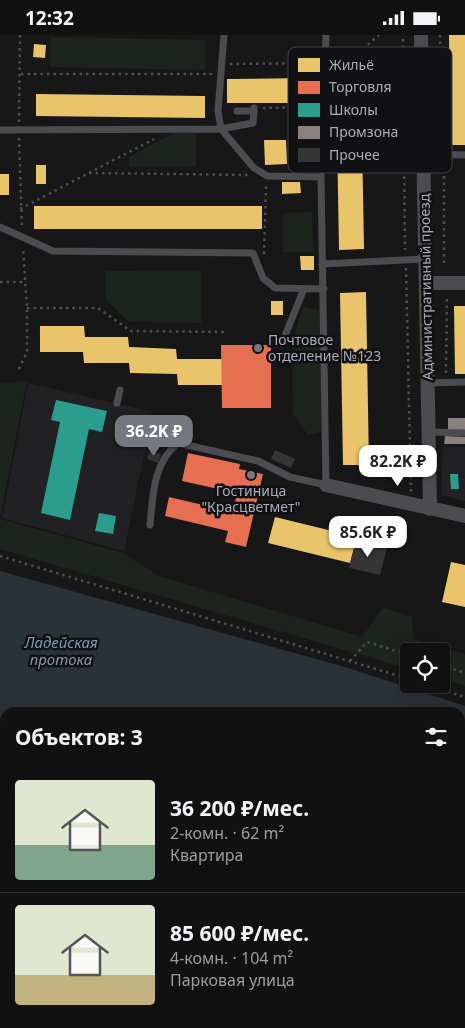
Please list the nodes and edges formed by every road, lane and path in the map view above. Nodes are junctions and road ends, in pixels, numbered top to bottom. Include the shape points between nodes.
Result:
1 (20, 35) edge
2 (224, 35) edge
3 (379, 35) edge
4 (365, 47) edge
5 (288, 62) edge
6 (20, 74) junction
7 (221, 74) junction
8 (288, 108) edge
9 (254, 109) junction
10 (237, 111) dead end
11 (19, 129) junction
12 (221, 129) junction
13 (0, 130) edge
14 (173, 130) junction
15 (452, 155) edge
16 (465, 155) edge
17 (288, 169) edge
18 (89, 173) junction
19 (321, 173) edge
20 (424, 173) edge
21 (267, 176) junction
22 (280, 176) junction
23 (321, 177) junction
24 (20, 209) junction
25 (0, 227) edge
26 (22, 238) junction
27 (425, 259) junction
28 (322, 264) junction
29 (263, 279) junction
30 (0, 281) edge
31 (24, 282) junction
32 (427, 283) junction
33 (465, 283) edge
34 (304, 289) junction
35 (324, 289) junction
36 (446, 295) dead end
37 (27, 309) junction
38 (227, 332) dead end
39 (284, 338) dead end
40 (19, 369) dead end
41 (446, 382) junction
42 (465, 382) edge
43 (428, 383) junction
44 (120, 390) dead end
45 (117, 403) dead end
46 (429, 432) junction
47 (465, 433) edge
48 (326, 485) junction
49 (430, 509) junction
50 (465, 516) edge
51 (150, 525) dead end
52 (0, 557) edge
53 (400, 652) edge
54 (350, 661) junction
55 (450, 668) edge
56 (465, 673) edge
57 (400, 676) edge
58 (450, 692) edge
59 (465, 697) edge

1 - 6 path
2 - 7 lane
3 - 4 path
5 - 7 path via 228,64
6 - 7 path
6 - 11 path
7 - 12 lane via 218,111
8 - 9 path
9 - 10 lane
9 - 12 lane via 253,123
11 - 13 lane
11 - 14 lane
11 - 24 path
12 - 14 lane
12 - 21 lane via 254,168
14 - 18 path
15 - 16 lane
17 - 22 path
18 - 21 path
18 - 24 path
19 - 23 lane
20 - 27 street, Административный проезд
21 - 22 lane
21 - 29 path
22 - 23 lane
23 - 28 lane
24 - 26 path
25 - 26 lane
26 - 29 lane via 53,251 253,253
26 - 31 path
27 - 28 lane
27 - 32 street, Административный проезд
28 - 35 lane
29 - 34 lane via 274,288
30 - 31 path
31 - 37 path
32 - 33 street
32 - 43 street, Административный проезд
34 - 35 lane
34 - 39 lane
35 - 48 lane
36 - 41 path
37 - 38 path via 98,308 130,331
37 - 40 path via 27,352
41 - 42 lane
41 - 43 lane
43 - 46 street, Административный проезд
44 - 45 lane
46 - 47 lane
46 - 49 street, Административный проезд
48 - 49 street
48 - 51 lane via 290,477 258,461 178,443 166,452 154,483
49 - 50 street
52 - 54 path
53 - 54 path via 367,642
54 - 57 path
55 - 56 path
58 - 59 path

